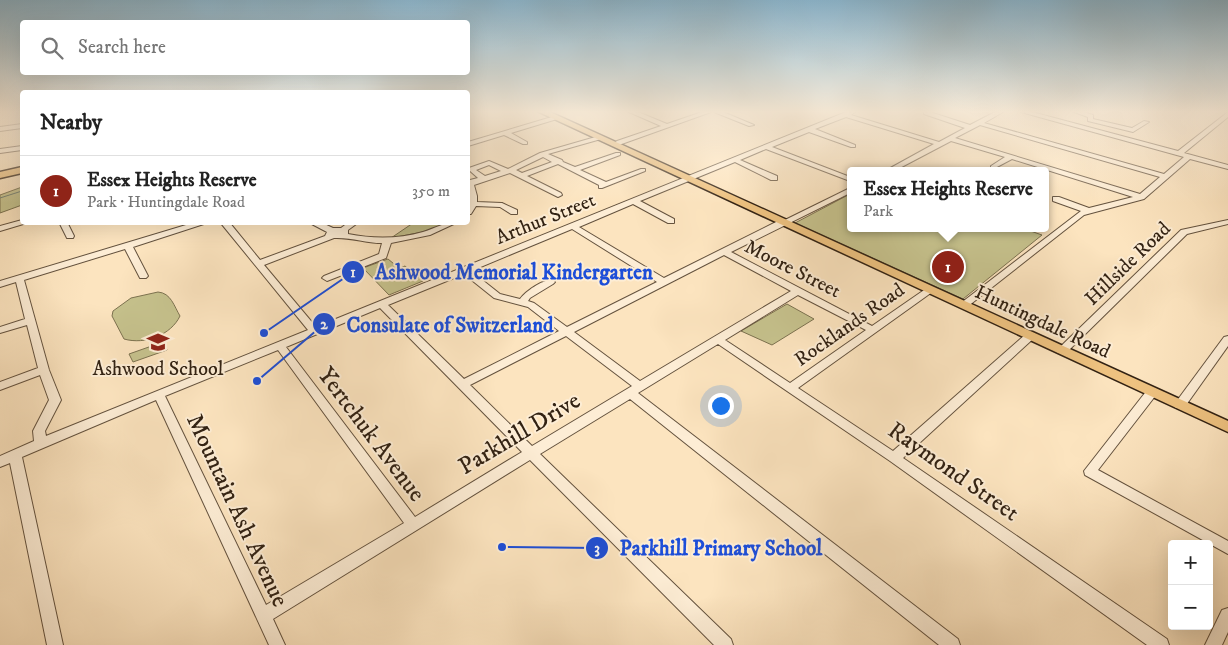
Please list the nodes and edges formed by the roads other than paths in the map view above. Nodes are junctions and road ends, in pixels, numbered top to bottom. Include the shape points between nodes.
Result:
1 (587, 142) edge
2 (604, 142) edge
3 (636, 142) edge
4 (779, 142) edge
5 (843, 142) edge
6 (934, 142) edge
7 (945, 142) edge
8 (962, 142) edge
9 (1046, 142) edge
10 (1135, 142) edge
11 (1194, 142) edge
12 (582, 144) joint
13 (940, 144) junction
14 (853, 146) dead end
15 (766, 147) junction
16 (20, 148) edge
17 (0, 151) edge
18 (617, 152) junction
19 (542, 154) junction
20 (1179, 154) junction
21 (1189, 156) junction
22 (1011, 157) junction
23 (503, 158) dead end
24 (735, 160) junction
25 (560, 162) junction
26 (490, 163) junction
27 (896, 167) edge
28 (995, 167) edge
29 (1044, 167) edge
30 (1228, 167) edge
31 (576, 169) junction
32 (1049, 169) edge
33 (20, 170) edge
34 (644, 170) dead end
35 (510, 171) junction
36 (0, 175) edge
37 (523, 175) junction
38 (1165, 176) junction
39 (774, 178) dead end
40 (847, 178) edge
41 (484, 179) junction
42 (688, 179) junction
43 (847, 192) edge
44 (558, 195) dead end
45 (1141, 197) junction
46 (1056, 199) dead end
47 (633, 201) junction
48 (474, 204) junction
49 (470, 209) edge
50 (1089, 211) junction
51 (514, 212) dead end
52 (671, 221) dead end
53 (1227, 222) edge
54 (784, 223) junction
55 (20, 224) edge
56 (64, 225) edge
57 (196, 225) edge
58 (226, 225) edge
59 (317, 225) edge
60 (352, 225) edge
61 (447, 225) edge
62 (572, 226) junction
63 (0, 229) edge
64 (343, 233) junction
65 (332, 234) junction
66 (70, 236) dead end
67 (387, 241) junction
68 (128, 246) junction
69 (724, 252) junction
70 (259, 264) junction
71 (464, 269) junction
72 (143, 276) dead end
73 (18, 278) junction
74 (327, 278) dead end
75 (550, 282) dead end
76 (664, 282) junction
77 (0, 284) edge
78 (930, 290) junction
79 (798, 291) junction
80 (522, 303) junction
81 (380, 304) junction
82 (964, 306) junction
83 (31, 320) junction
84 (0, 330) edge
85 (873, 330) junction
86 (314, 331) junction
87 (567, 331) junction
88 (1030, 336) junction
89 (717, 339) junction
90 (1228, 339) edge
91 (278, 345) junction
92 (1062, 350) junction
93 (44, 370) junction
94 (463, 384) junction
95 (0, 386) edge
96 (790, 388) junction
97 (634, 389) junction
98 (1152, 392) junction
99 (159, 395) junction
100 (1180, 405) junction
101 (1228, 427) edge
102 (40, 443) junction
103 (531, 452) junction
104 (15, 455) junction
105 (894, 458) junction
106 (0, 462) edge
107 (412, 524) junction
108 (1228, 548) edge
109 (1228, 615) edge
110 (263, 616) junction
111 (1151, 642) edge
112 (55, 645) edge
113 (277, 645) edge
114 (725, 645) edge
115 (952, 645) edge
116 (1213, 645) edge

1 - 12 street
2 - 18 main road, Huntingdale Road
3 - 18 street
4 - 15 street, Arthur Street
5 - 14 street
6 - 13 street
7 - 13 street
8 - 22 street
9 - 38 street
10 - 20 street
11 - 20 street
12 - 19 street
13 - 27 street
15 - 24 street, Arthur Street
15 - 40 street
16 - 17 street
18 - 31 street
18 - 42 main road, Huntingdale Road
19 - 25 street
19 - 35 street
20 - 21 street
21 - 30 street
21 - 38 street
22 - 28 street
22 - 29 street
23 - 26 street
24 - 39 street
24 - 42 street, Arthur Street
25 - 31 street
25 - 37 street
26 - 35 street
26 - 41 street via 471,169
31 - 34 street via 604,185
32 - 45 street
33 - 36 main road
35 - 37 street
35 - 41 street
37 - 44 street
38 - 45 street
41 - 48 street via 470,186
42 - 47 street, Arthur Street
42 - 54 main road, Huntingdale Road
43 - 54 street
45 - 50 street
46 - 50 street
47 - 52 street
47 - 62 street, Arthur Street
48 - 49 street
48 - 51 street via 502,205
50 - 82 street via 1081,213
53 - 92 street, Hillside Road via 1184,232
54 - 69 street
54 - 78 main road, Huntingdale Road
55 - 63 street
56 - 66 street
57 - 68 street
58 - 70 street
59 - 65 street
60 - 64 street
61 - 67 street via 425,234
62 - 71 street, Arthur Street
62 - 76 street
64 - 65 street
64 - 67 street via 365,240
65 - 70 street
67 - 74 street via 384,256
68 - 72 street
68 - 73 street
69 - 76 street
69 - 79 street, Moore Street
70 - 86 street
71 - 80 street via 497,296
71 - 81 street, Arthur Street
73 - 77 street
73 - 83 street
75 - 80 street via 527,296
76 - 87 street
78 - 82 main road, Huntingdale Road
78 - 85 street, Rocklands Road
79 - 85 street, Moore Street
79 - 89 street, Parkhill Drive
80 - 87 street via 531,305
81 - 86 street, Arthur Street
81 - 94 street
82 - 88 main road, Huntingdale Road
83 - 84 street
83 - 93 street
85 - 96 street, Rocklands Road
86 - 91 street, Arthur Street
87 - 94 street
87 - 97 street
88 - 92 main road, Huntingdale Road
88 - 105 street
89 - 96 street, Raymond Street
89 - 97 street, Parkhill Drive
90 - 100 street
91 - 99 street, Arthur Street
91 - 107 street, Yertchuk Avenue
92 - 98 main road, Huntingdale Road
93 - 95 street
93 - 102 street via 55,400 40,431
94 - 103 street
96 - 105 street, Raymond Street
97 - 103 street, Parkhill Drive
97 - 115 street
98 - 100 main road, Huntingdale Road
98 - 108 street via 1090,471
99 - 102 street, Arthur Street
99 - 110 street, Mountain Ash Avenue
100 - 101 main road, Huntingdale Road
102 - 104 street, Arthur Street
103 - 107 street, Parkhill Drive
103 - 114 street
104 - 106 street, Arthur Street
104 - 112 street
105 - 111 street, Raymond Street
107 - 110 street, Parkhill Drive
109 - 116 street
110 - 113 street, Mountain Ash Avenue

